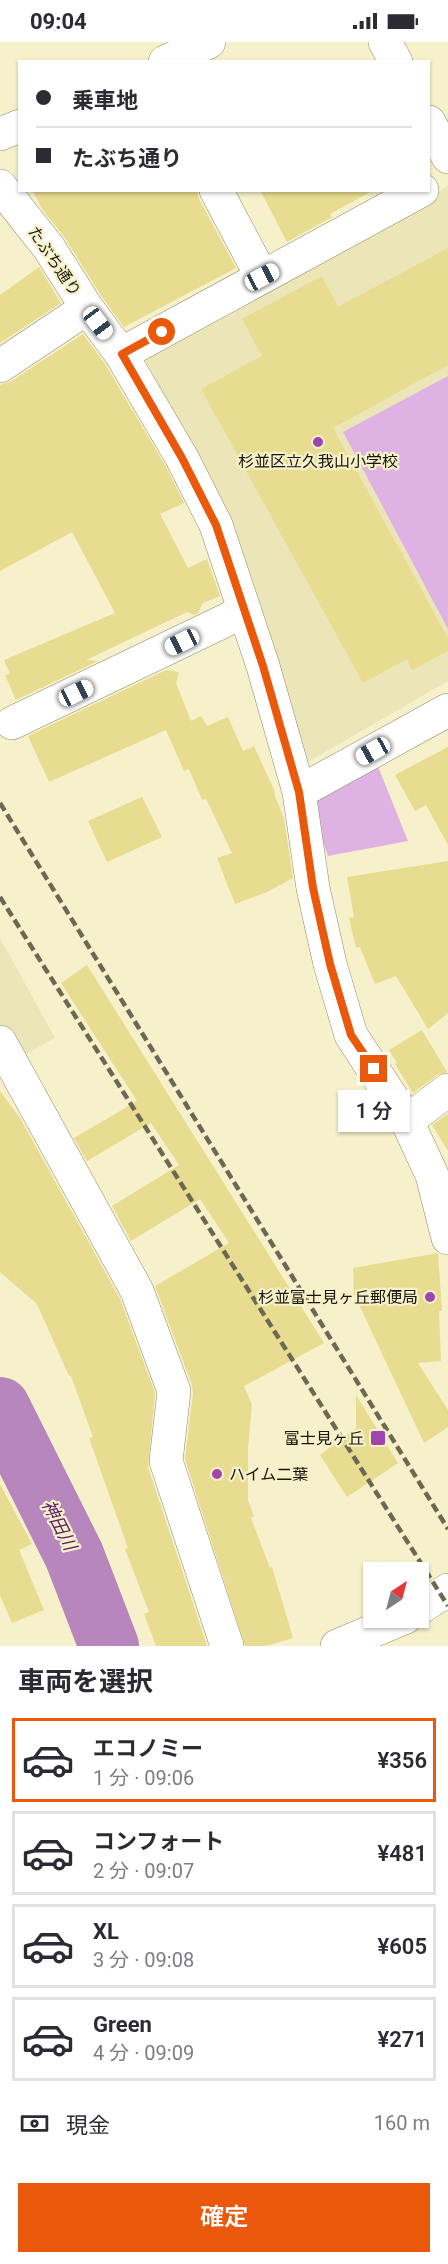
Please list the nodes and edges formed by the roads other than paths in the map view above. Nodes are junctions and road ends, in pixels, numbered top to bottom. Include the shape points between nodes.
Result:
1 (209, 42) edge
2 (385, 42) edge
3 (169, 60) edge
4 (395, 60) edge
5 (430, 124) edge
6 (18, 127) edge
7 (0, 134) edge
8 (448, 157) edge
9 (448, 176) edge
10 (0, 186) edge
11 (430, 186) edge
12 (217, 192) edge
13 (418, 192) edge
14 (262, 277) junction
15 (87, 308) junction
16 (122, 354) junction
17 (0, 366) edge
18 (245, 611) junction
19 (448, 710) edge
20 (12, 723) dead end
21 (299, 792) junction
22 (0, 1042) edge
23 (448, 1090) edge
24 (407, 1121) junction
25 (448, 1238) edge
26 (448, 1590) edge
27 (429, 1605) edge
28 (391, 1628) edge
29 (227, 1646) edge
30 (337, 1646) edge

1 - 3 street
2 - 4 street
5 - 8 street
6 - 7 street
9 - 11 street
10 - 15 street, たぶち通り via 49,248
12 - 14 street
13 - 14 street
14 - 16 street
15 - 16 street, たぶち通り
15 - 17 street
16 - 18 street, たぶち通り via 216,525
18 - 20 street
18 - 21 street, たぶち通り
19 - 21 street
21 - 24 street, たぶち通り via 313,888 351,1035
22 - 29 street via 137,1291 174,1391 166,1461
23 - 24 street
24 - 25 street, たぶち通り via 432,1175
26 - 27 street
28 - 30 street

